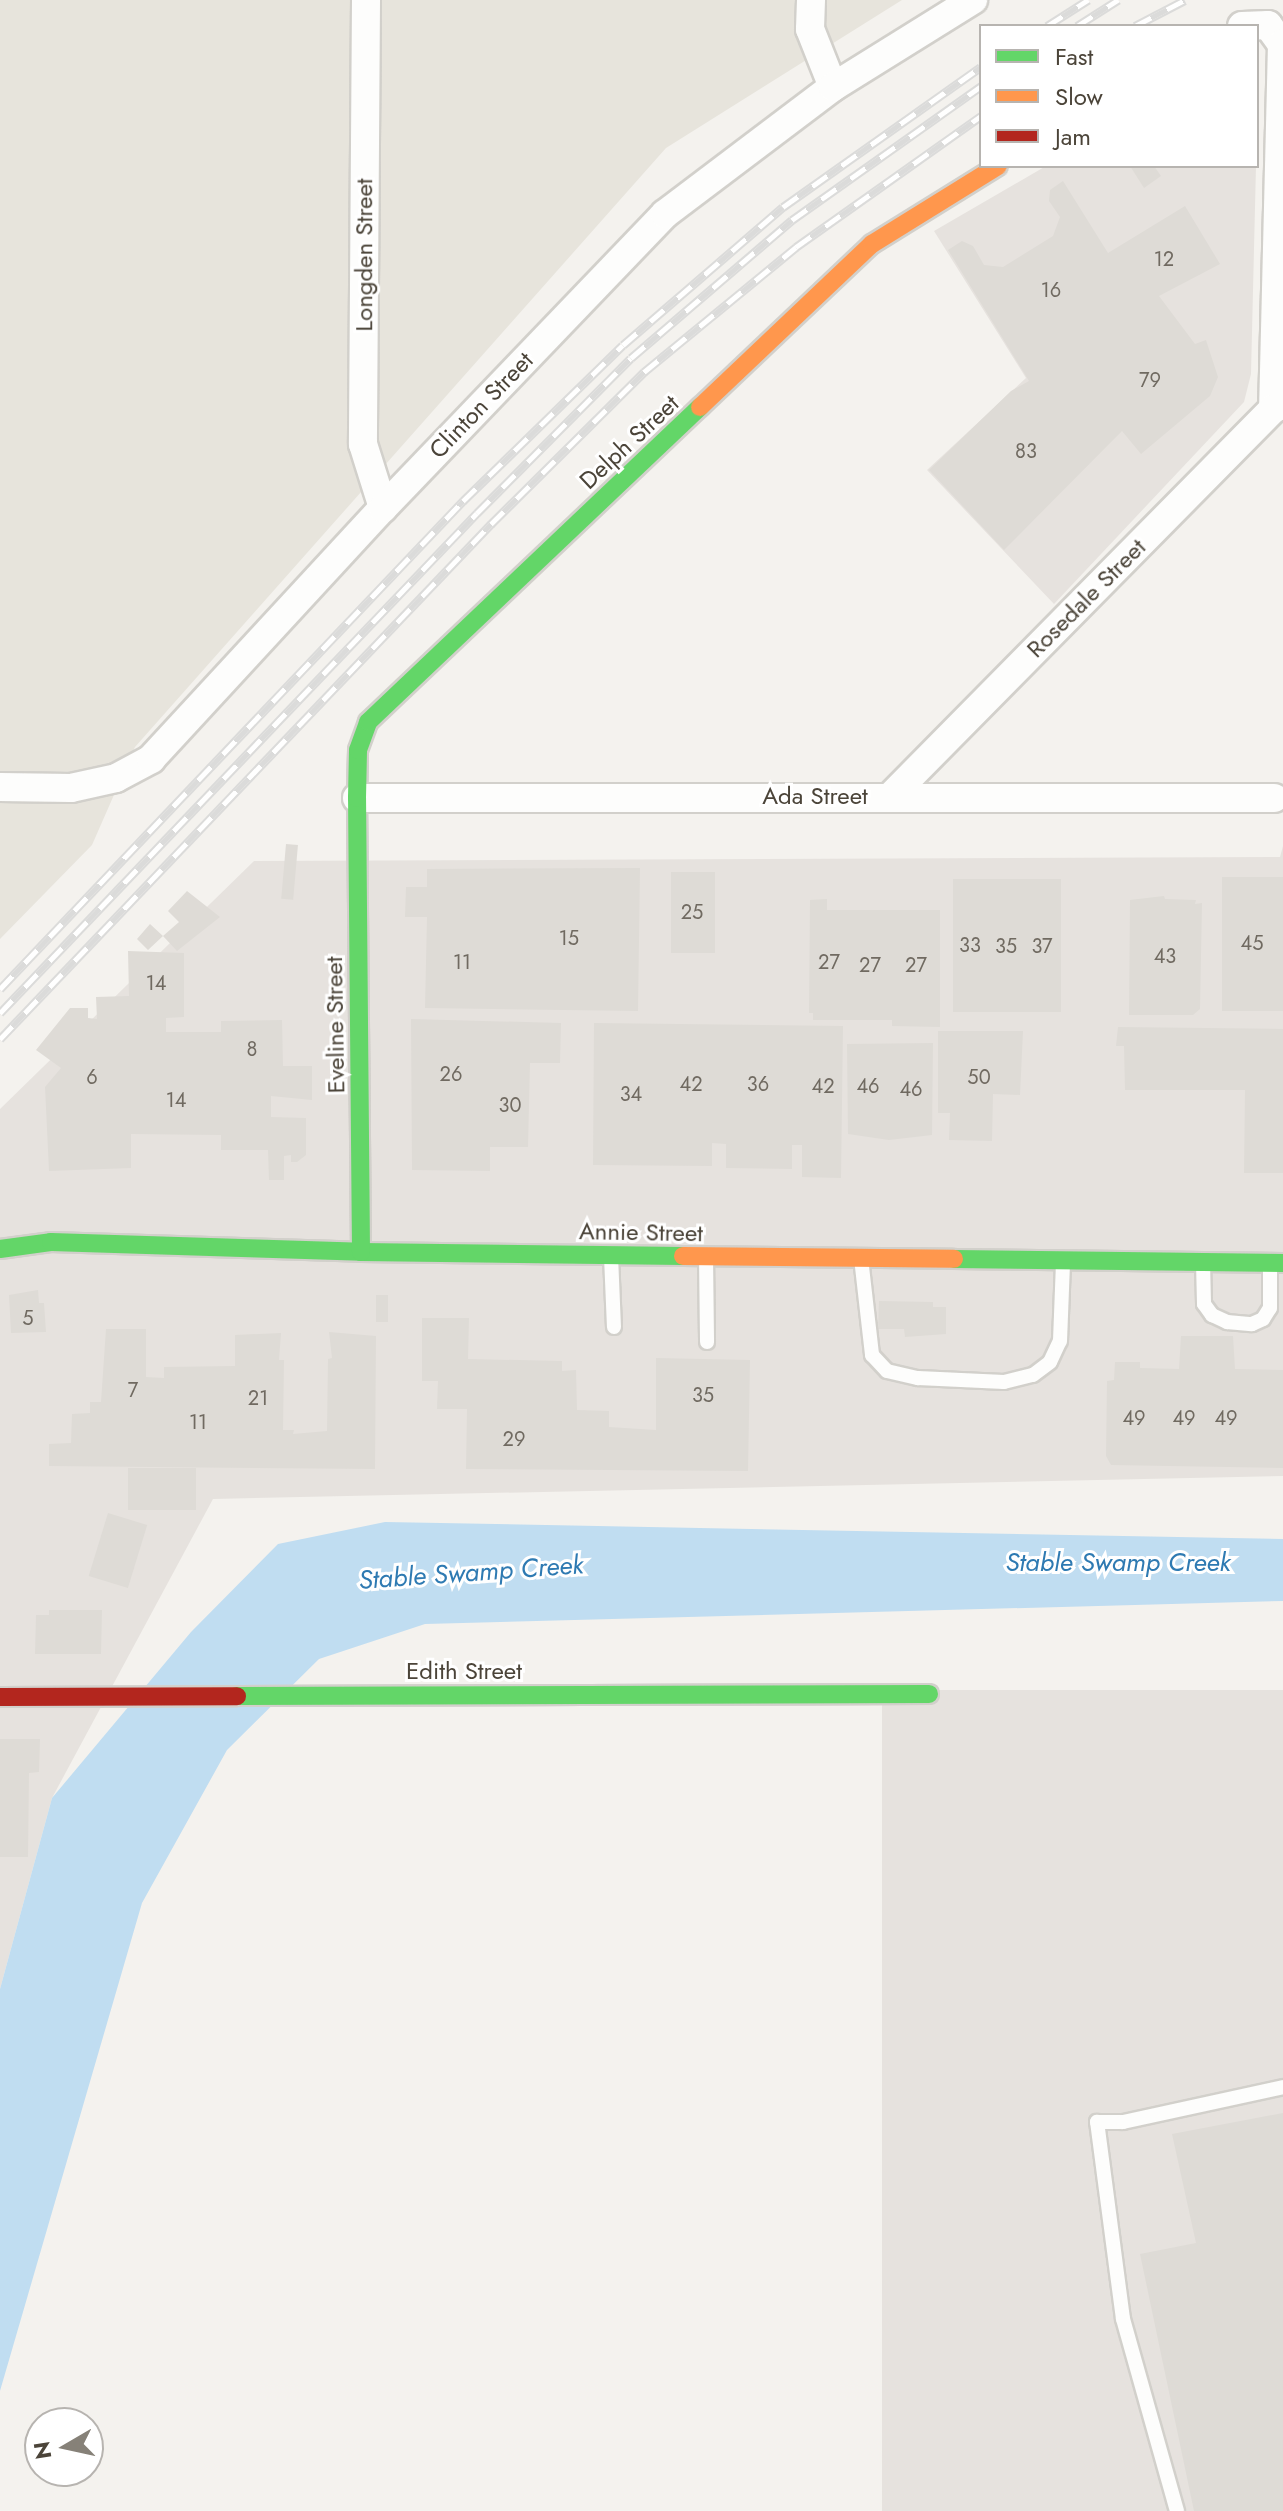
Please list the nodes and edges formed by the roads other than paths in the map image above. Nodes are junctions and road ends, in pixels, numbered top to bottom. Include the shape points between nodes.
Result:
1 (366, 0) edge
2 (811, 0) edge
3 (973, 0) edge
4 (1259, 25) edge
5 (833, 87) junction
6 (995, 168) edge
7 (1278, 406) edge
8 (383, 508) junction
9 (0, 787) edge
10 (891, 796) junction
11 (357, 798) junction
12 (1274, 798) dead end
13 (0, 1249) edge
14 (361, 1252) junction
15 (611, 1255) junction
16 (706, 1256) junction
17 (861, 1258) junction
18 (1063, 1261) junction
19 (1203, 1262) junction
20 (1277, 1263) edge
21 (614, 1327) dead end
22 (707, 1342) dead end
23 (929, 1694) dead end
24 (0, 1697) edge
25 (1283, 2087) edge
26 (1177, 2511) edge

1 - 8 street, Longden Street via 363,444
2 - 5 street via 810,29
3 - 5 street, Clinton Street
4 - 7 street via 1268,25 1282,44
5 - 8 street, Clinton Street via 665,214
6 - 11 street, Delph Street via 872,244 368,722 358,750
7 - 10 street, Rosedale Street
8 - 9 street, Clinton Street via 151,759 116,778 71,788
10 - 11 street, Ada Street
10 - 12 street, Ada Street
11 - 14 street, Eveline Street
13 - 14 street, Annie Street via 51,1242
14 - 15 street, Annie Street
15 - 16 street, Annie Street
15 - 21 lane
16 - 17 street, Annie Street
16 - 22 lane
17 - 18 street, Annie Street
17 - 18 lane via 872,1355 887,1371 918,1378 1004,1382 1033,1375 1050,1362 1060,1341
18 - 19 street, Annie Street
19 - 20 street, Annie Street
19 - 20 lane via 1204,1304 1212,1315 1252,1324 1270,1308
23 - 24 street, Edith Street
25 - 26 lane via 1123,2122 1097,2122 1123,2319

